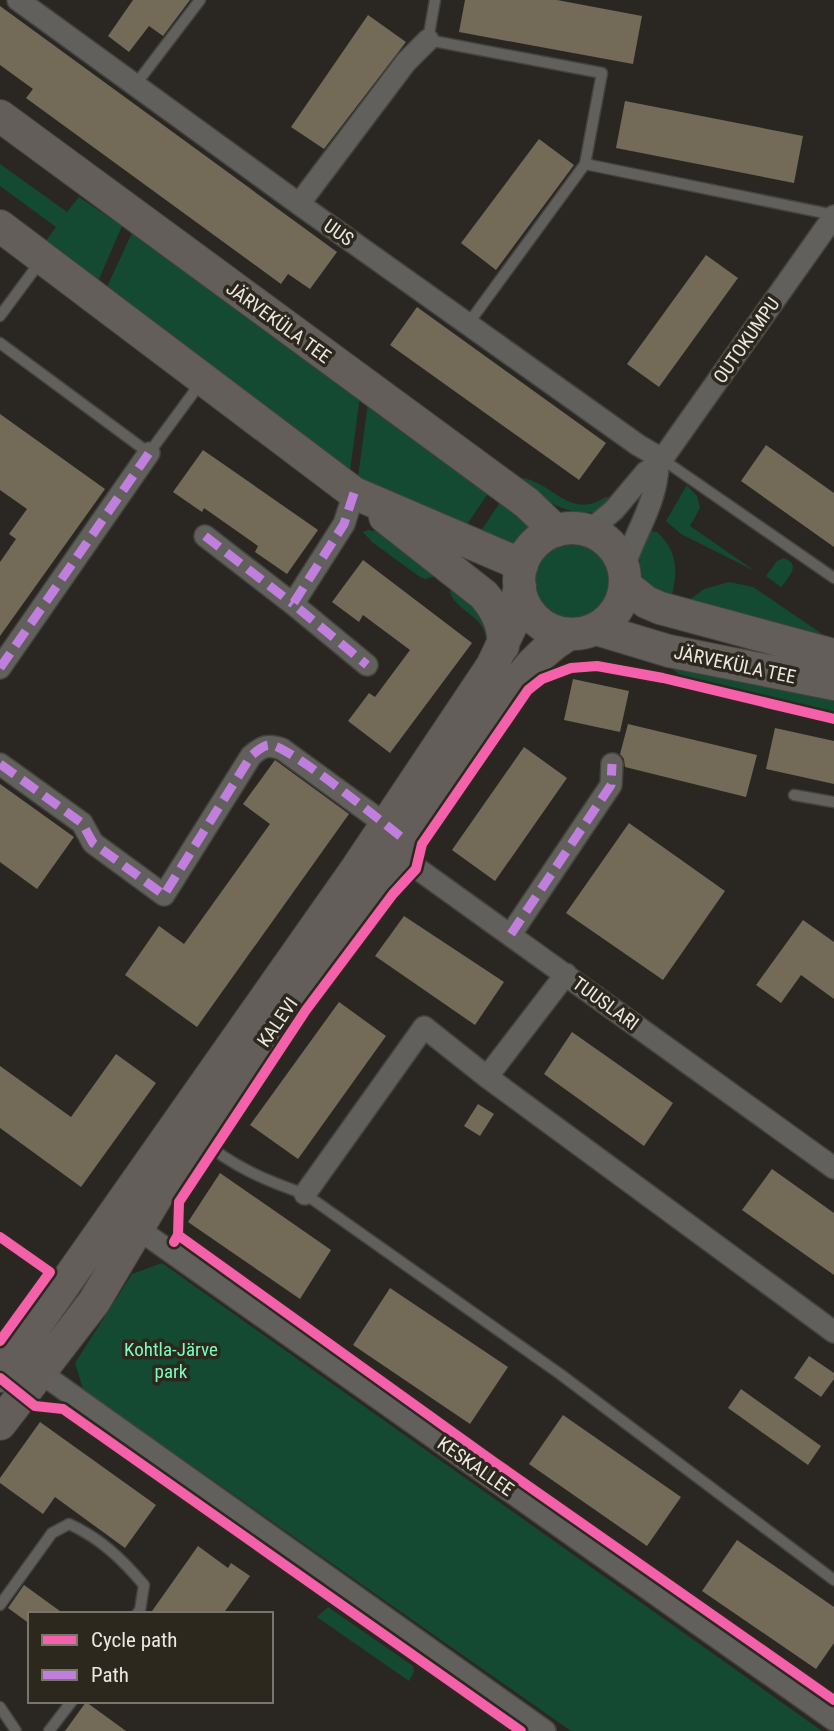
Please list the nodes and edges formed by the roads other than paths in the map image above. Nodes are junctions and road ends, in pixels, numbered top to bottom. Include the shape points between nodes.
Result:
1 (18, 0) edge
2 (200, 0) edge
3 (435, 0) edge
4 (428, 40) junction
5 (136, 84) junction
6 (0, 116) edge
7 (585, 164) junction
8 (299, 204) junction
9 (834, 215) edge
10 (0, 226) edge
11 (43, 258) junction
12 (0, 316) edge
13 (468, 324) junction
14 (0, 343) edge
15 (204, 378) junction
16 (149, 453) junction
17 (660, 462) junction
18 (354, 493) junction
19 (556, 531) junction
20 (589, 531) junction
21 (205, 536) dead end
22 (521, 576) junction
23 (625, 576) junction
24 (834, 578) edge
25 (293, 604) junction
26 (582, 632) junction
27 (503, 646) junction
28 (834, 655) edge
29 (368, 665) dead end
30 (0, 668) edge
31 (834, 684) edge
32 (0, 764) edge
33 (612, 764) dead end
34 (794, 794) dead end
35 (834, 802) edge
36 (391, 839) junction
37 (511, 934) junction
38 (566, 974) junction
39 (487, 1077) junction
40 (197, 1136) junction
41 (834, 1168) edge
42 (305, 1194) junction
43 (127, 1221) junction
44 (53, 1303) junction
45 (834, 1332) edge
46 (41, 1373) junction
47 (0, 1376) edge
48 (0, 1424) edge
49 (834, 1580) edge
50 (0, 1605) edge
51 (138, 1612) edge
52 (70, 1703) edge
53 (0, 1707) edge
54 (834, 1720) edge
55 (16, 1731) edge
56 (49, 1731) edge
57 (545, 1731) edge

1 - 5 street, UUS
2 - 5 lane
3 - 4 lane
4 - 7 lane via 603,73
4 - 8 street via 406,62
5 - 8 street, UUS
6 - 19 main road, JÄRVEKÜLA TEE via 527,503
7 - 9 lane
7 - 13 lane
8 - 13 street, UUS
9 - 17 street, OUTOKUMPU
10 - 11 main road
11 - 12 lane
11 - 15 main road
13 - 17 street, UUS
14 - 16 lane
15 - 16 lane
15 - 18 main road
16 - 30 street
17 - 20 street, OUTOKUMPU
17 - 23 street, OUTOKUMPU via 655,492 630,546
17 - 24 lane
18 - 22 main road
18 - 25 street via 344,524
18 - 27 main road via 484,595 501,623
19 - 20 main road
19 - 22 main road via 529,550
20 - 23 main road via 615,551
21 - 25 street
22 - 26 main road via 522,598 543,626 560,633
22 - 27 main road, KALEVI
23 - 26 main road via 621,603 611,618
23 - 28 main road, JÄRVEKÜLA TEE via 646,602 660,608
25 - 29 street
26 - 31 main road, JÄRVEKÜLA TEE
26 - 36 main road, KALEVI via 533,661
27 - 36 main road, KALEVI
32 - 36 street, TUUSLARI via 82,823 93,843 164,895 251,756 270,745 282,748
33 - 37 street via 611,785
34 - 35 lane
36 - 37 street, TUUSLARI
36 - 40 main road, KALEVI
36 - 43 main road, KALEVI
37 - 38 street, TUUSLARI
38 - 39 street
38 - 41 street, TUUSLARI
39 - 42 street via 424,1027
39 - 45 street
40 - 42 lane via 261,1179
40 - 43 main road, KALEVI
42 - 49 lane via 560,1374
43 - 44 main road, KALEVI
43 - 46 main road, KALEVI via 94,1302
43 - 54 street, KESKALLEE
44 - 46 street via 36,1339
44 - 47 main road, KALEVI
46 - 48 main road, KALEVI
46 - 57 street
50 - 51 lane via 52,1533 69,1524 92,1534 144,1585
52 - 56 lane
53 - 55 lane

